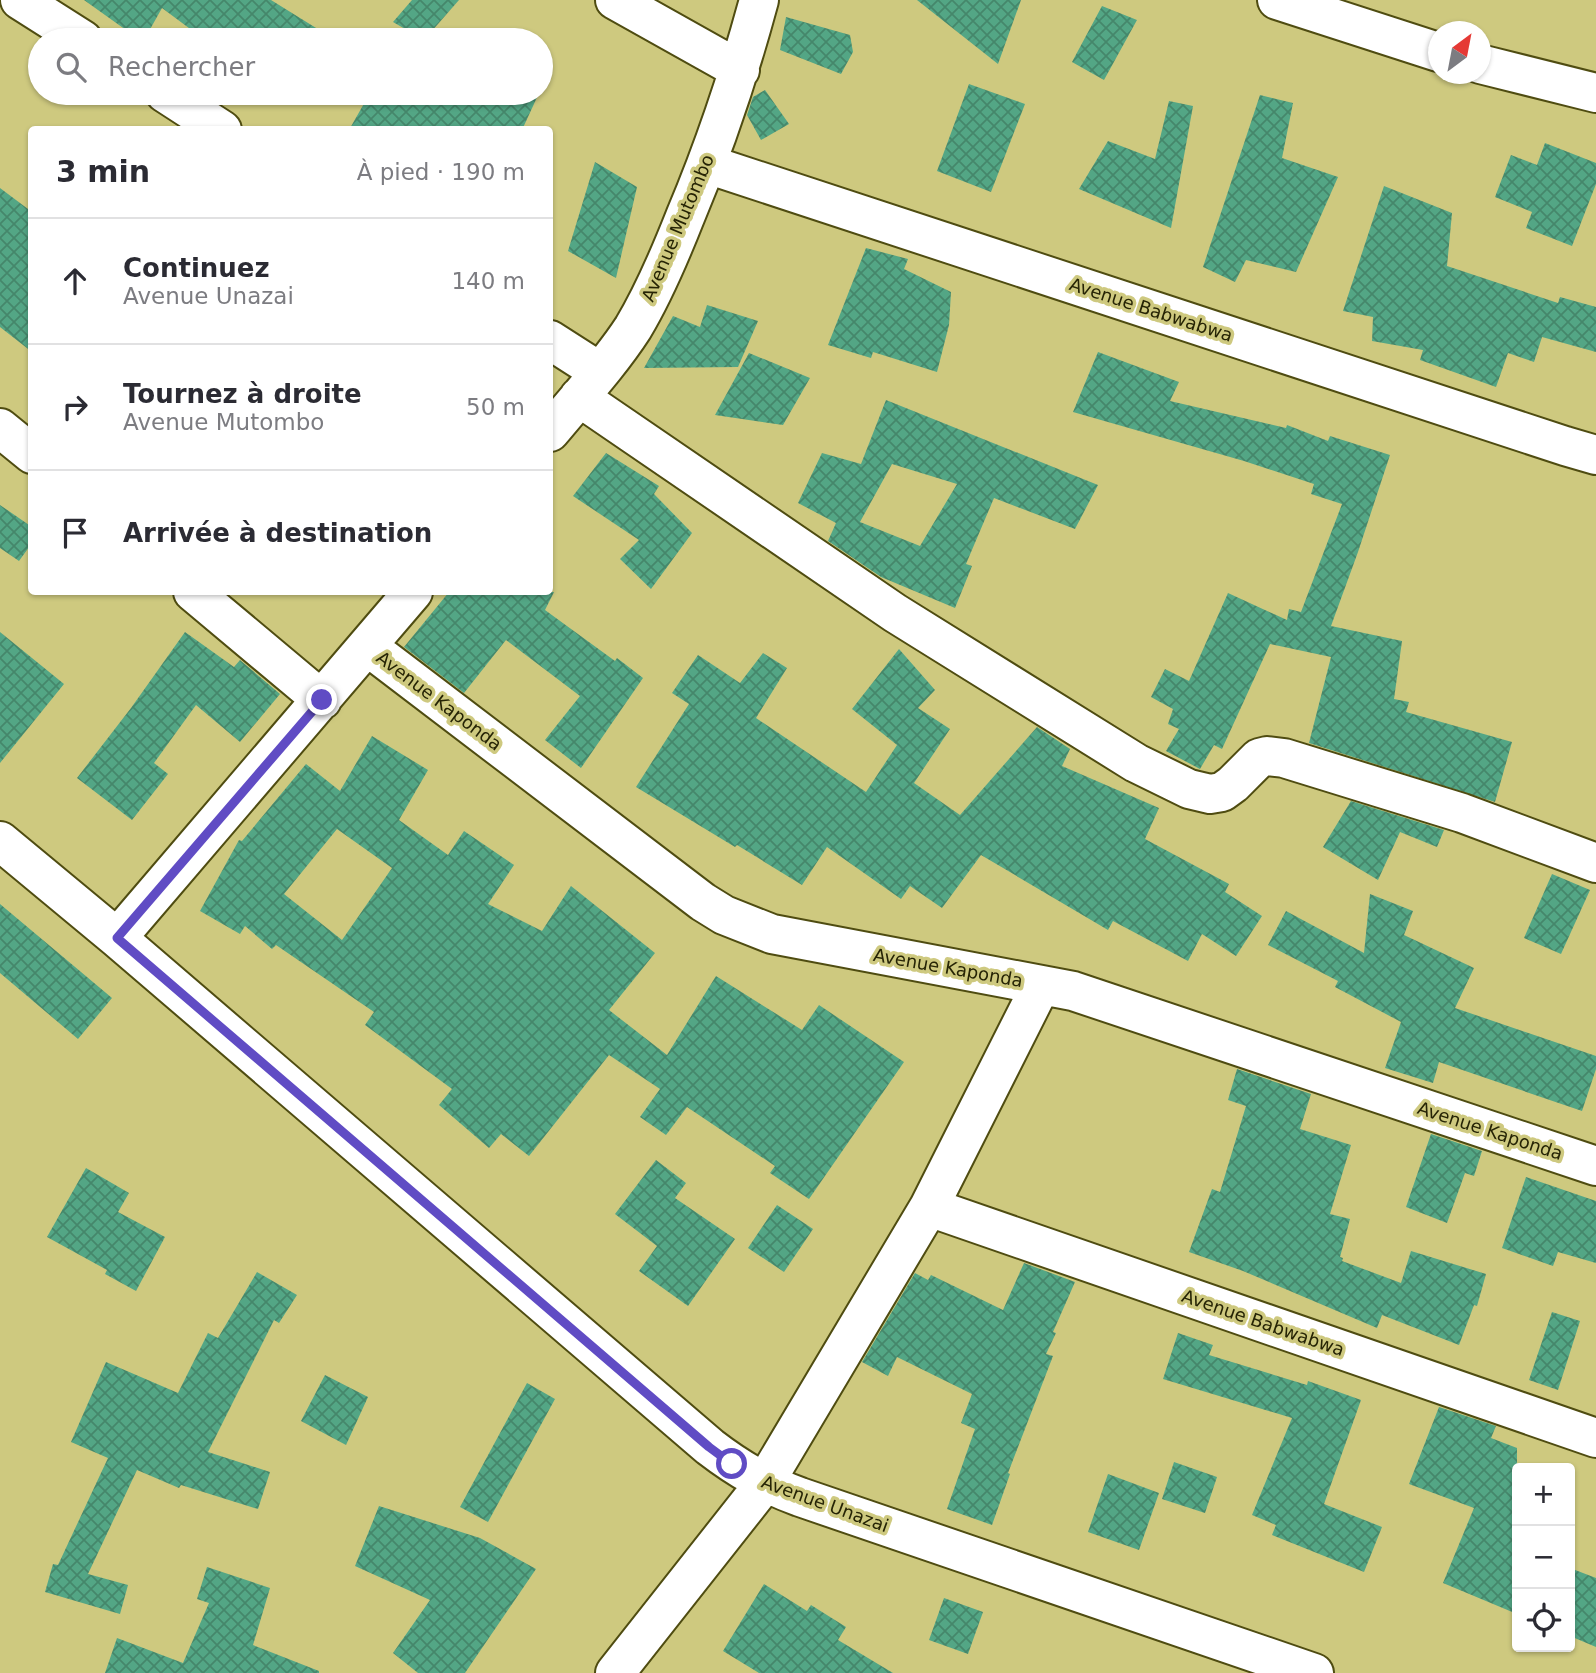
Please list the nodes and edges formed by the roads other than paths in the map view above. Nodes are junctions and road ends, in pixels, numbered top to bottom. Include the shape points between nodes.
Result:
1 (20, 0) edge
2 (615, 0) edge
3 (759, 0) edge
4 (1277, 0) edge
5 (64, 28) edge
6 (1428, 49) edge
7 (1491, 67) edge
8 (740, 70) junction
9 (1596, 93) edge
10 (183, 105) edge
11 (216, 126) edge
12 (707, 164) junction
13 (553, 343) edge
14 (589, 385) junction
15 (0, 428) edge
16 (553, 428) edge
17 (28, 451) edge
18 (1596, 454) edge
19 (197, 595) edge
20 (410, 595) edge
21 (367, 646) junction
22 (322, 700) junction
23 (0, 841) edge
24 (1596, 863) edge
25 (117, 938) junction
26 (1041, 985) junction
27 (1596, 1166) edge
28 (929, 1207) junction
29 (1596, 1438) edge
30 (764, 1484) junction
31 (615, 1673) edge
32 (1314, 1673) edge

1 - 5 street
2 - 8 street
3 - 8 street, Avenue Mutombo
4 - 6 street
7 - 9 street
8 - 12 street, Avenue Mutombo
10 - 11 street
12 - 14 street, Avenue Mutombo via 652,295 632,330
12 - 18 street, Avenue Babwabwa
13 - 14 street
14 - 16 street, Avenue Mutombo
14 - 24 street via 895,613 1113,749 1189,789 1222,792 1259,758 1284,758 1462,813
15 - 17 street
19 - 22 street
20 - 21 street
21 - 22 street
21 - 26 street, Avenue Kaponda via 724,915 772,934
22 - 25 street
23 - 25 street, Avenue Unazai
25 - 30 street, Avenue Unazai via 709,1447
26 - 27 street, Avenue Kaponda via 1073,991
26 - 28 street
28 - 29 street, Avenue Babwabwa
28 - 30 street
30 - 31 street
30 - 32 street, Avenue Unazai

